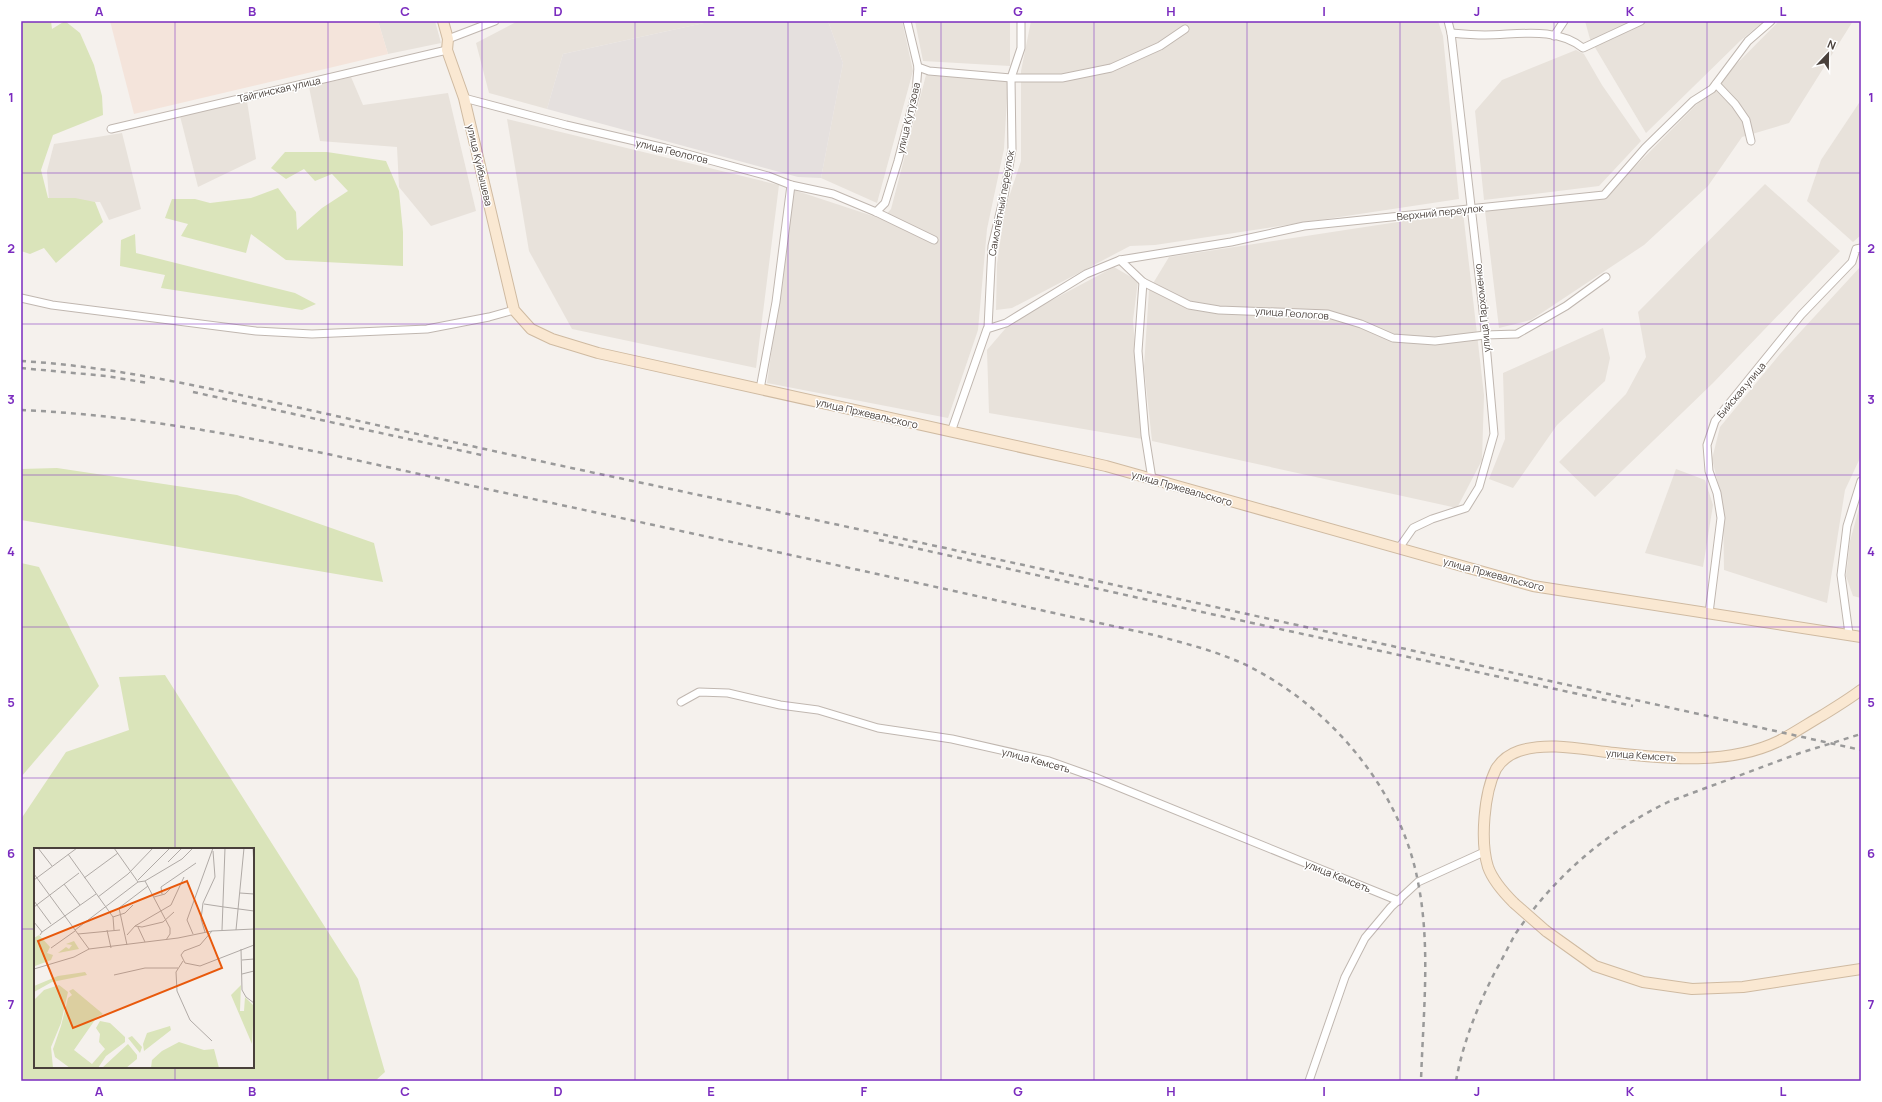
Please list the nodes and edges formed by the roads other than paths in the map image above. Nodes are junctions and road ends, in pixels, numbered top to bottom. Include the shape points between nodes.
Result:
1 (443, 21) edge
2 (495, 21) edge
3 (907, 21) edge
4 (1021, 21) edge
5 (1448, 21) edge
6 (1564, 21) edge
7 (1641, 21) edge
8 (1771, 21) edge
9 (1185, 29) dead end
10 (1451, 33) junction
11 (1554, 36) junction
12 (448, 39) junction
13 (447, 50) junction
14 (918, 67) junction
15 (1011, 78) junction
16 (1716, 84) junction
17 (464, 98) junction
18 (111, 129) dead end
19 (1751, 141) dead end
20 (791, 185) junction
21 (1471, 209) junction
22 (876, 212) junction
23 (934, 240) dead end
24 (1861, 248) edge
25 (1120, 260) junction
26 (1606, 277) dead end
27 (1143, 282) junction
28 (21, 298) edge
29 (514, 310) junction
30 (988, 328) junction
31 (1485, 335) junction
32 (760, 389) junction
33 (951, 432) junction
34 (1152, 479) junction
35 (1861, 481) edge
36 (1399, 548) junction
37 (1709, 613) junction
38 (1849, 634) junction
39 (1861, 637) edge
40 (1861, 690) edge
41 (681, 702) dead end
42 (1484, 852) junction
43 (1399, 900) junction
44 (1861, 969) edge
45 (1309, 1081) edge

1 - 12 street, улица Куйбышева
2 - 12 street
3 - 14 street, улица Кутузова
4 - 15 street, Самолётный переулок via 1021,48
5 - 10 street, улица Пархоменко
6 - 11 street
7 - 11 street via 1583,48 1579,44
8 - 16 street, Верхний переулок via 1748,41
9 - 15 street via 1160,46 1111,68 1062,78
10 - 11 street via 1486,35 1532,32
10 - 21 street, улица Пархоменко
12 - 13 street, улица Куйбышева
13 - 17 street, улица Куйбышева
13 - 18 street, Тайгинская улица
14 - 15 street via 929,71
14 - 22 street, улица Кутузова via 916,92 898,161 885,203
15 - 30 street, Самолётный переулок via 1012,149 992,246
16 - 19 street via 1746,120
16 - 21 street, Верхний переулок via 1693,101 1645,148 1604,195
17 - 20 street, улица Геологов via 665,148 768,176
17 - 29 street, улица Куйбышева
20 - 22 street, улица Геологов via 833,194
20 - 32 street via 776,302
21 - 25 street, Верхний переулок via 1304,226 1231,242
21 - 31 street, улица Пархоменко
22 - 23 street, улица Геологов
24 - 37 street, Бийская улица via 1856,248 1852,262 1801,315 1715,422 1707,445 1708,464 1721,518
25 - 27 street, улица Геологов
25 - 30 street via 1086,274 1006,323
26 - 31 street, улица Геологов via 1566,306 1517,334
27 - 31 street, улица Геологов via 1189,305 1219,310 1328,314 1361,324 1393,338 1435,341
27 - 34 street via 1138,352 1145,435
28 - 29 street via 52,305 256,331 312,334 427,329
29 - 32 street, улица Пржевальского via 531,329 552,339 598,353
30 - 33 street, Самолётный переулок
31 - 36 street, улица Пархоменко via 1494,434 1479,487 1466,508 1413,528
32 - 33 street, улица Пржевальского
33 - 34 street, улица Пржевальского via 1106,466
34 - 36 street, улица Пржевальского
35 - 38 street via 1847,526 1841,575
36 - 37 street, улица Пржевальского via 1534,586
37 - 38 street, улица Пржевальского
38 - 39 street, улица Пржевальского
40 - 42 street, улица Кемсеть via 1778,741 1738,754 1668,758 1552,747 1520,750 1500,764 1491,782 1485,817
41 - 43 street, улица Кемсеть via 699,692 728,693 780,705 818,710 878,728 952,739 1049,761
42 - 43 street via 1418,882
42 - 44 street, улица Кемсеть, bridge via 1496,882 1514,903 1546,931 1595,966 1643,982 1692,989 1743,987
43 - 45 street via 1364,938 1355,955

